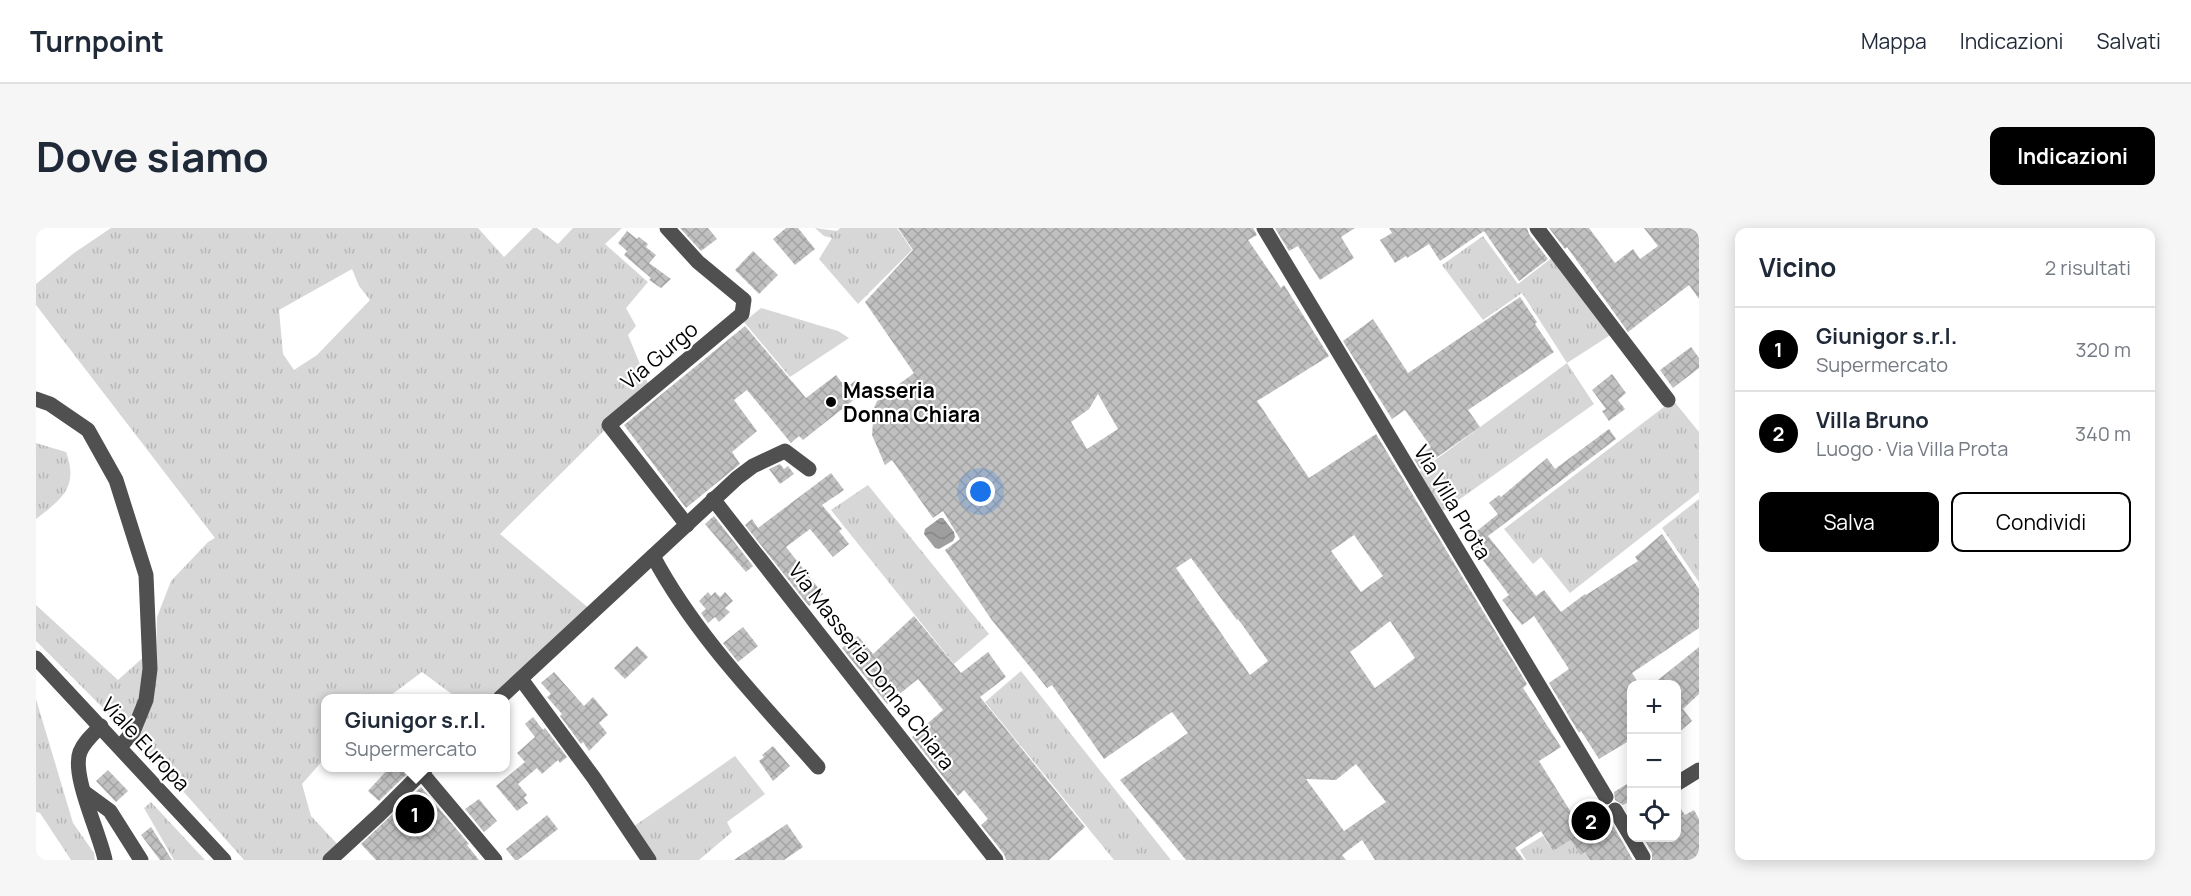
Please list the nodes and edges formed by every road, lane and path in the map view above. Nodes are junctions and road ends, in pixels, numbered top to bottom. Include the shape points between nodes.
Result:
1 (668, 228) edge
2 (1264, 228) edge
3 (1537, 228) edge
4 (36, 399) edge
5 (1668, 400) dead end
6 (809, 469) dead end
7 (713, 500) junction
8 (687, 525) junction
9 (653, 556) junction
10 (36, 658) edge
11 (521, 679) junction
12 (505, 694) edge
13 (101, 726) junction
14 (120, 747) junction
15 (818, 767) dead end
16 (1699, 770) edge
17 (422, 772) edge
18 (426, 772) edge
19 (1681, 781) edge
20 (84, 792) junction
21 (1606, 797) dead end
22 (1622, 814) edge
23 (1643, 857) dead end
24 (105, 860) edge
25 (141, 860) edge
26 (224, 860) edge
27 (330, 860) edge
28 (495, 860) edge
29 (650, 860) edge
30 (996, 860) edge

1 - 8 street, Via Gurgo via 698,262 744,300 742,314 609,425
2 - 21 street, Via Villa Prota
3 - 5 street
4 - 14 street via 88,430 116,480 146,575 150,669 147,700 133,732
6 - 7 street via 791,454 780,452 753,466
7 - 8 street
7 - 30 street, Via Masseria Donna Chiara
8 - 9 street
9 - 11 street
9 - 15 street via 705,637
10 - 13 street, Viale Europa
11 - 12 street
11 - 29 street
13 - 14 street, Viale Europa
13 - 20 street via 80,752 78,770
14 - 26 street, Viale Europa
16 - 19 street
17 - 27 street
18 - 28 street
20 - 24 street
20 - 25 street via 110,812
22 - 23 street

